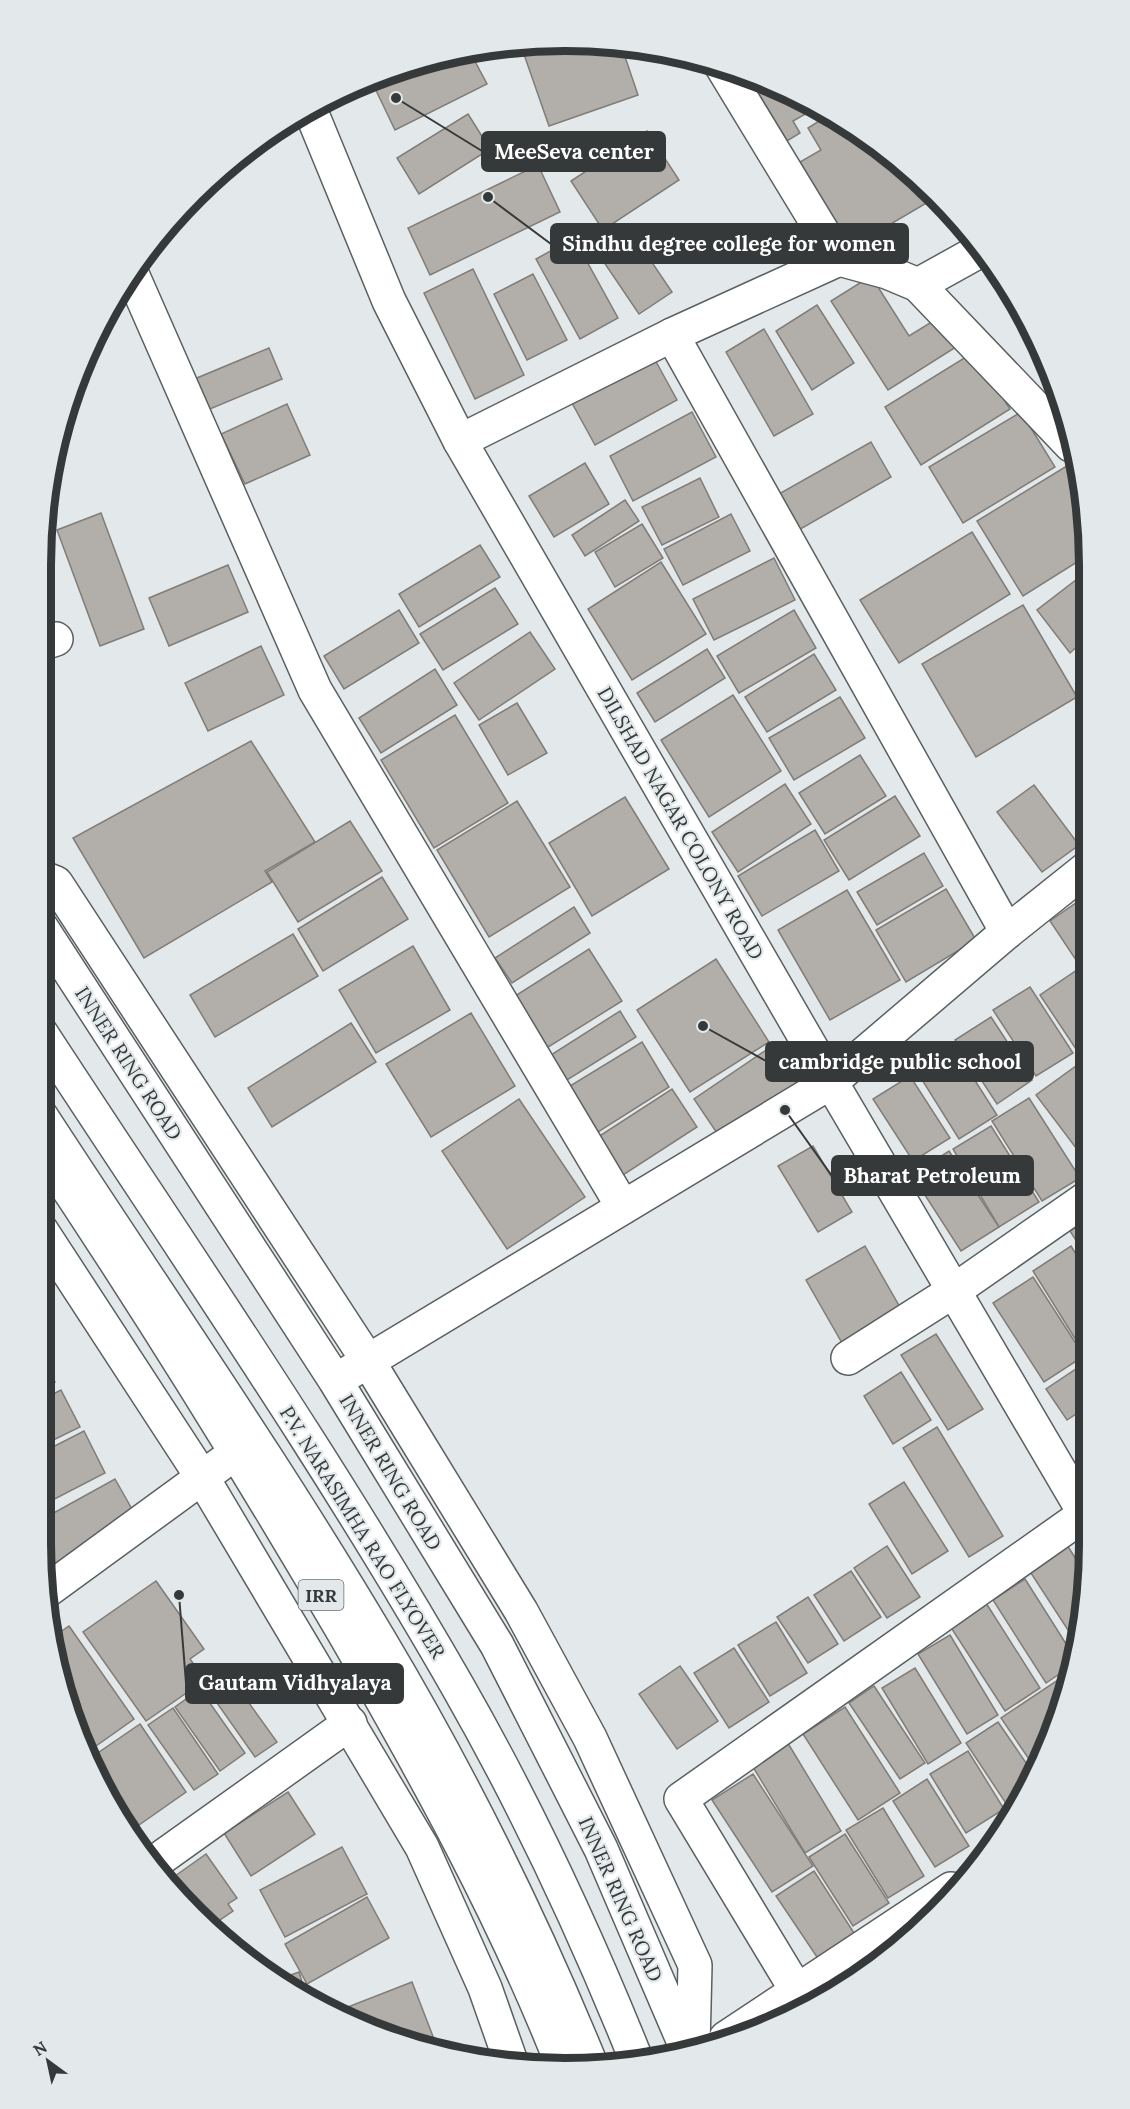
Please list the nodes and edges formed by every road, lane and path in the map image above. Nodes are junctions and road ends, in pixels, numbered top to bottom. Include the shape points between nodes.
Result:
1 (729, 78) edge
2 (313, 117) edge
3 (974, 254) edge
4 (839, 259) junction
5 (136, 283) edge
6 (918, 285) junction
7 (672, 335) junction
8 (1049, 406) edge
9 (1058, 423) edge
10 (460, 441) junction
11 (1079, 875) edge
12 (51, 881) edge
13 (1007, 932) junction
14 (51, 942) edge
15 (51, 1048) edge
16 (831, 1082) junction
17 (51, 1131) edge
18 (51, 1172) edge
19 (1079, 1204) edge
20 (623, 1207) junction
21 (51, 1245) edge
22 (955, 1290) junction
23 (848, 1358) dead end
24 (368, 1361) junction
25 (335, 1380) junction
26 (237, 1452) junction
27 (202, 1478) junction
28 (1079, 1502) edge
29 (1079, 1522) edge
30 (53, 1587) edge
31 (350, 1723) junction
32 (159, 1859) edge
33 (935, 1899) edge
34 (798, 1990) junction
35 (745, 2025) edge
36 (693, 2041) edge
37 (684, 2043) edge
38 (634, 2054) edge
39 (509, 2055) edge
40 (588, 2057) edge
41 (558, 2058) edge

1 - 4 main road
2 - 10 main road, DILSHAD NAGAR COLONY ROAD via 388,301
3 - 6 main road
4 - 6 main road
4 - 7 main road
5 - 20 main road via 315,690
6 - 8 main road
7 - 10 main road
7 - 13 main road
8 - 9 main road
10 - 16 main road, DILSHAD NAGAR COLONY ROAD
11 - 13 main road
12 - 24 main road via 56,883
13 - 16 main road
14 - 25 main road, INNER RING ROAD
15 - 38 main road, P.V. NARASIMHA RAO FLYOVER via 366,1532 460,1690 543,1850
16 - 20 main road
16 - 22 main road, DILSHAD NAGAR COLONY ROAD
17 - 40 main road via 380,1641 465,1794 545,1957
18 - 26 main road, IRR
19 - 22 main road
20 - 24 main road
21 - 27 main road
22 - 23 main road
22 - 28 main road, DILSHAD NAGAR COLONY ROAD
24 - 25 main road
24 - 36 main road via 521,1611 590,1738 695,1965
25 - 37 main road, INNER RING ROAD via 497,1645 601,1849
26 - 27 main road
26 - 41 main road, IRR via 398,1726 481,1884
27 - 30 main road
27 - 31 main road
29 - 34 main road via 681,1799
31 - 32 main road
31 - 39 main road via 422,1847 485,1988
33 - 34 main road
34 - 35 main road

